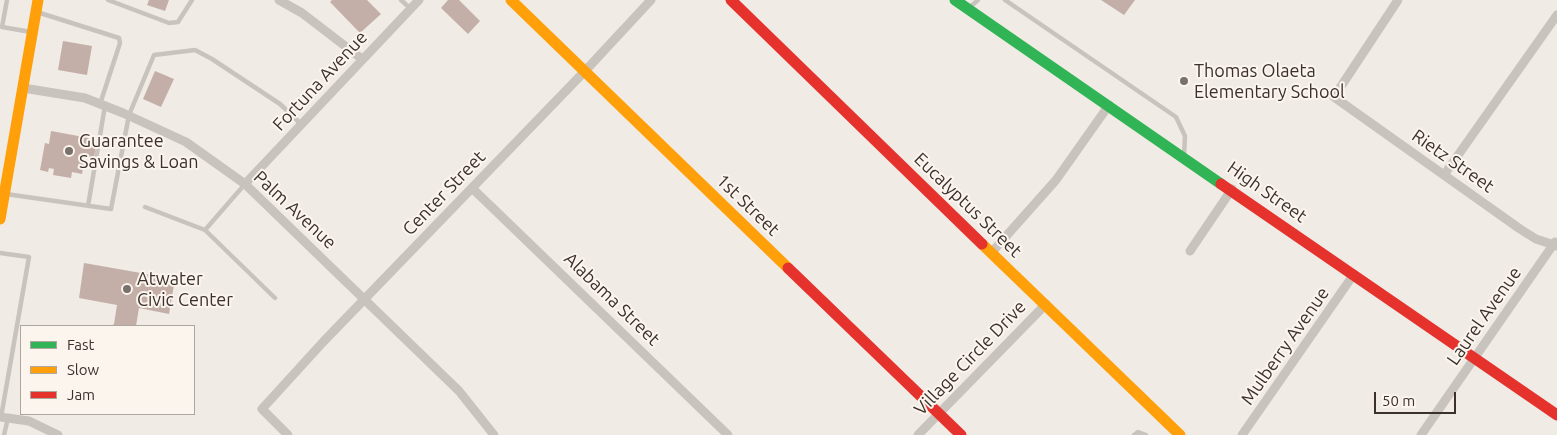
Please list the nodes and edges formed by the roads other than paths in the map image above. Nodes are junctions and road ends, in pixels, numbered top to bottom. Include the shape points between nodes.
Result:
1 (7, 0) edge
2 (108, 0) edge
3 (192, 0) edge
4 (279, 0) edge
5 (401, 0) edge
6 (419, 0) edge
7 (511, 0) edge
8 (651, 0) edge
9 (731, 0) edge
10 (955, 0) edge
11 (978, 0) edge
12 (1005, 0) edge
13 (1398, 0) edge
14 (37, 6) edge
15 (410, 9) junction
16 (968, 9) junction
17 (1557, 15) edge
18 (32, 32) junction
19 (362, 59) junction
20 (584, 72) junction
21 (23, 88) junction
22 (102, 105) junction
23 (1109, 105) junction
24 (129, 115) junction
25 (301, 124) junction
26 (1184, 156) junction
27 (1444, 174) junction
28 (245, 184) junction
29 (472, 188) junction
30 (1232, 189) junction
31 (4, 194) junction
32 (88, 206) junction
33 (145, 207) dead end
34 (1, 212) edge
35 (206, 230) junction
36 (1556, 243) edge
37 (1190, 251) dead end
38 (992, 252) junction
39 (0, 253) edge
40 (1354, 274) junction
41 (275, 298) dead end
42 (366, 299) junction
43 (1046, 304) junction
44 (1475, 358) junction
45 (938, 414) junction
46 (1557, 415) edge
47 (3, 418) edge
48 (4, 435) edge
49 (58, 435) edge
50 (288, 435) edge
51 (494, 435) edge
52 (728, 435) edge
53 (918, 435) edge
54 (960, 435) edge
55 (1134, 435) edge
56 (1146, 435) edge
57 (1180, 435) edge
58 (1242, 435) edge
59 (1422, 435) edge

1 - 18 lane via 2,27
2 - 3 lane via 169,24 178,22
4 - 19 street via 302,13
5 - 15 lane
6 - 15 street, Fortuna Avenue
7 - 20 street, 1st Street
8 - 20 street, Center Street
9 - 38 street, Eucalyptus Street
10 - 16 street, High Street
11 - 16 lane
12 - 26 lane via 1176,117 1185,136
13 - 27 street, Rietz Street via 1334,97
14 - 18 street
14 - 22 lane via 119,38
15 - 19 street, Fortuna Avenue
16 - 23 street, High Street
17 - 27 street
18 - 21 street
19 - 25 street, Fortuna Avenue
20 - 29 street, Center Street
20 - 45 street, 1st Street
21 - 22 street, Palm Avenue via 85,98
21 - 31 street
22 - 24 street, Palm Avenue
22 - 32 lane
23 - 26 street, High Street
23 - 38 street via 1056,180
24 - 25 lane via 154,55 195,50 280,104
24 - 28 street, Palm Avenue via 186,142
24 - 32 lane via 112,209
25 - 28 street, Fortuna Avenue
26 - 30 street, High Street
27 - 36 street, Rietz Street via 1520,229
28 - 35 lane
28 - 42 street, Palm Avenue
29 - 42 street, Center Street
29 - 52 street, Alabama Street
30 - 37 street
30 - 40 street, High Street
31 - 32 lane
31 - 34 street
33 - 35 lane
35 - 41 lane
36 - 44 street, Laurel Avenue
38 - 43 street, Eucalyptus Street
39 - 47 lane via 29,257
40 - 44 street, High Street
40 - 58 street, Mulberry Avenue
42 - 50 street, Center Street via 262,410
42 - 51 street, Palm Avenue via 459,391
43 - 45 street, Village Circle Drive
43 - 57 street, Eucalyptus Street
44 - 46 street, High Street
44 - 59 street, Laurel Avenue
45 - 53 street, Village Circle Drive
45 - 54 street, 1st Street
47 - 48 lane
47 - 49 street via 29,421
55 - 56 lane via 1138,432

